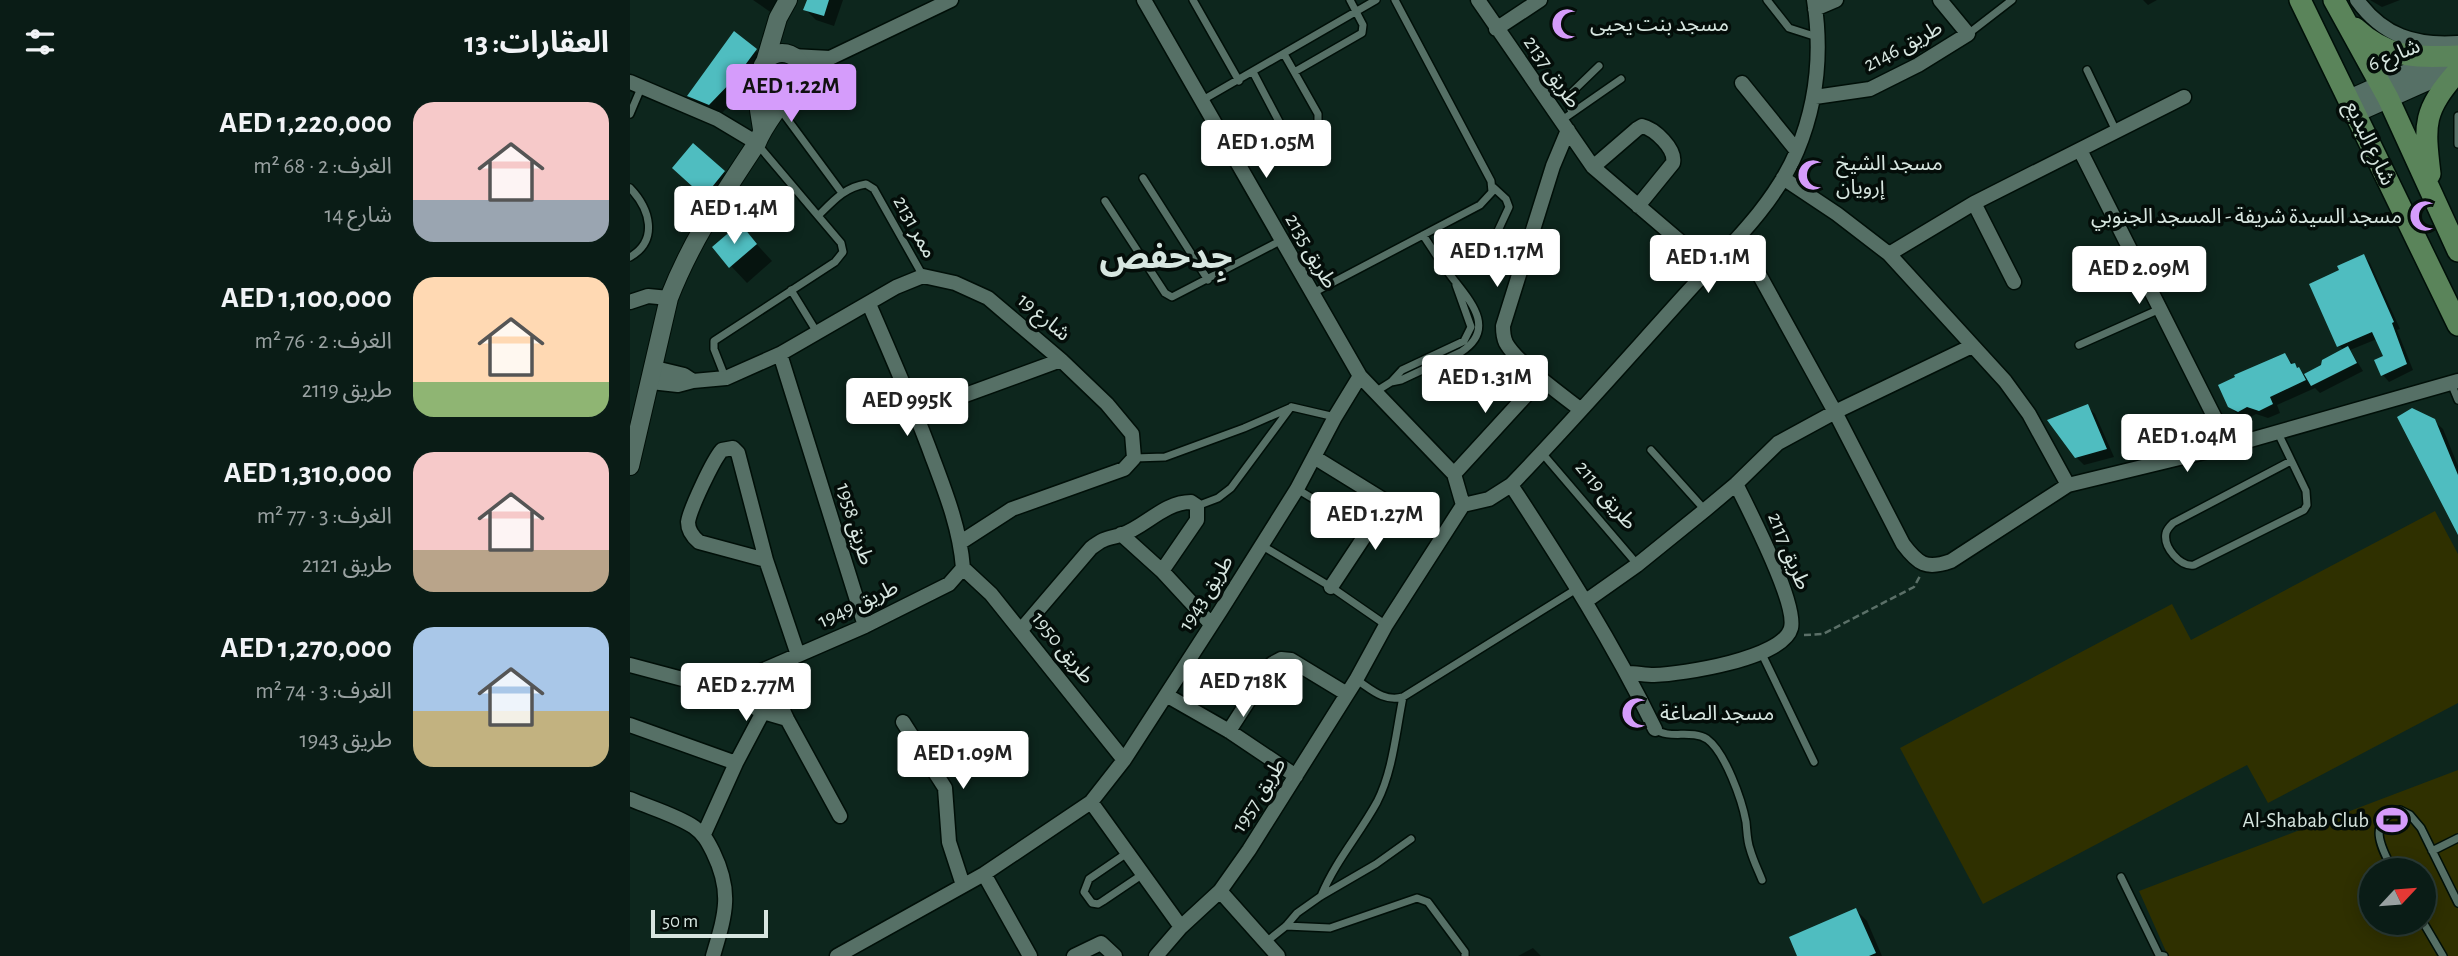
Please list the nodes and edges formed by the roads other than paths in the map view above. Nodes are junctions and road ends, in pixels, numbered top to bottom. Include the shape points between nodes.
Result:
1 (790, 0) edge
2 (951, 0) edge
3 (1144, 0) edge
4 (1193, 0) edge
5 (1350, 0) edge
6 (1376, 0) edge
7 (1395, 0) edge
8 (1478, 0) edge
9 (1539, 0) edge
10 (1767, 0) edge
11 (1836, 0) edge
12 (1940, 0) edge
13 (2012, 0) edge
14 (2300, 0) edge
15 (2357, 0) edge
16 (1814, 4) edge
17 (2339, 8) edge
18 (1356, 11) junction
19 (1496, 29) junction
20 (1968, 34) junction
21 (1818, 37) junction
22 (1284, 54) junction
23 (791, 55) junction
24 (830, 58) junction
25 (2458, 59) edge
26 (765, 62) junction
27 (1599, 66) dead end
28 (1296, 71) junction
29 (2087, 71) dead end
30 (1253, 72) junction
31 (1621, 79) dead end
32 (1239, 80) junction
33 (1742, 83) dead end
34 (636, 85) edge
35 (764, 85) junction
36 (2384, 91) junction
37 (789, 95) junction
38 (1815, 97) junction
39 (2184, 97) dead end
40 (1201, 101) junction
41 (2353, 106) junction
42 (630, 114) edge
43 (2458, 116) edge
44 (1567, 121) junction
45 (2117, 132) junction
46 (759, 136) junction
47 (2458, 142) edge
48 (2080, 150) junction
49 (1797, 151) junction
50 (1593, 167) junction
51 (1143, 178) dead end
52 (1783, 178) junction
53 (1493, 187) junction
54 (630, 188) edge
55 (2432, 190) junction
56 (842, 193) junction
57 (1105, 201) dead end
58 (1974, 203) junction
59 (1638, 206) junction
60 (819, 215) junction
61 (1423, 235) junction
62 (1739, 238) junction
63 (1280, 241) junction
64 (2458, 251) edge
65 (1889, 254) junction
66 (630, 257) edge
67 (1483, 263) dead end
68 (1710, 267) junction
69 (923, 276) junction
70 (1208, 281) junction
71 (2014, 282) dead end
72 (791, 290) junction
73 (1311, 294) junction
74 (669, 298) junction
75 (630, 302) edge
76 (870, 304) junction
77 (2160, 309) junction
78 (2458, 325) edge
79 (818, 334) junction
80 (2079, 345) dead end
81 (1972, 346) junction
82 (780, 354) junction
83 (1061, 360) junction
84 (653, 375) junction
85 (1360, 376) junction
86 (726, 378) junction
87 (1541, 379) junction
88 (2454, 382) edge
89 (1375, 392) junction
90 (2458, 400) edge
91 (1292, 407) junction
92 (1581, 410) junction
93 (1835, 412) junction
94 (916, 413) junction
95 (1335, 417) junction
96 (2278, 433) junction
97 (2229, 446) junction
98 (1651, 450) dead end
99 (1542, 453) junction
100 (1314, 457) junction
101 (1134, 458) junction
102 (2291, 461) junction
103 (630, 467) edge
104 (1454, 474) junction
105 (1736, 484) junction
106 (1511, 485) junction
107 (2068, 485) junction
108 (1297, 489) junction
109 (1463, 505) junction
110 (1197, 506) junction
111 (1705, 510) junction
112 (1368, 532) junction
113 (1122, 534) junction
114 (961, 542) junction
115 (1260, 545) junction
116 (766, 559) junction
117 (1637, 565) junction
118 (963, 568) junction
119 (1162, 571) junction
120 (1331, 587) junction
121 (1578, 588) junction
122 (1586, 601) junction
123 (1211, 624) junction
124 (1386, 625) junction
125 (865, 626) junction
126 (1021, 631) junction
127 (1760, 652) junction
128 (798, 655) junction
129 (630, 665) edge
130 (764, 670) junction
131 (1627, 673) junction
132 (1356, 680) junction
133 (720, 689) junction
134 (1347, 694) junction
135 (1166, 695) junction
136 (1403, 697) junction
137 (763, 712) junction
138 (787, 719) junction
139 (903, 722) dead end
140 (630, 726) edge
141 (1655, 729) joint
142 (1229, 731) junction
143 (1124, 760) junction
144 (1814, 762) dead end
145 (736, 764) junction
146 (1296, 776) junction
147 (630, 799) edge
148 (1091, 802) junction
149 (839, 816) dead end
150 (704, 834) junction
151 (2458, 838) edge
152 (1411, 839) dead end
153 (2432, 851) junction
154 (1127, 853) junction
155 (2387, 858) edge
156 (984, 874) junction
157 (1143, 874) junction
158 (2121, 877) dead end
159 (1762, 880) dead end
160 (963, 885) junction
161 (1220, 891) junction
162 (1321, 896) junction
163 (2458, 903) edge
164 (1286, 926) junction
165 (1181, 927) junction
166 (2431, 935) edge
167 (1266, 942) junction
168 (1024, 954) edge
169 (713, 956) edge
170 (836, 956) edge
171 (1073, 956) edge
172 (1115, 956) edge
173 (1156, 956) edge
174 (1278, 956) edge
175 (1465, 956) edge
176 (2160, 956) edge
177 (2443, 956) edge

1 - 23 street via 786,38
1 - 26 street via 775,27
2 - 24 street
3 - 40 street, طريق 2135
4 - 32 lane
5 - 18 lane
6 - 18 lane
7 - 53 lane
8 - 19 street, طريق 2137
9 - 19 street
10 - 21 lane via 1789,28
11 - 16 street
12 - 20 street, طريق 2146
13 - 20 lane, طريق 2146
14 - 41 main road, شارع البديع
15 - 25 street via 2391,33 2430,44
16 - 21 street
17 - 25 main road via 2369,40 2389,51
17 - 36 main road, شارع البديع
18 - 22 lane
18 - 28 lane via 1362,33
19 - 44 street, طريق 2137
20 - 38 street, طريق 2146 via 1870,89
21 - 38 street
22 - 28 lane
22 - 30 lane
23 - 24 street
23 - 26 street via 774,55
23 - 37 street via 801,66 802,79
24 - 37 street
25 - 36 street, شارع 6 via 2414,70
25 - 55 main road via 2428,115
26 - 35 street via 761,73
27 - 44 lane via 1570,94
28 - 30 lane via 1320,121 1302,138 1284,131
29 - 45 lane
30 - 32 lane
31 - 44 lane
32 - 40 lane
33 - 49 street
34 - 42 lane
34 - 46 street
35 - 37 street via 777,94
35 - 46 street
36 - 41 street, شارع 6
36 - 55 main road, شارع البديع
37 - 46 street
37 - 56 lane
38 - 49 street
39 - 45 street
40 - 63 street, طريق 2135
41 - 78 main road, شارع البديع
43 - 47 lane
44 - 50 street, طريق 2137
44 - 87 street via 1503,326 1506,342
45 - 48 street
46 - 60 lane
46 - 74 street via 689,249
48 - 58 street
48 - 77 street
49 - 52 street
50 - 59 street, طريق 2137
50 - 59 street via 1637,128 1649,128 1675,158
51 - 70 lane
52 - 62 street
52 - 65 street
53 - 61 lane via 1485,202
53 - 67 lane via 1509,207
54 - 66 lane via 640,198 650,223 642,248
55 - 64 main road, شارع البديع
56 - 60 lane
56 - 69 lane, ممر 2131 via 866,184 874,189
57 - 70 lane via 1168,296 1177,297
58 - 65 street
58 - 71 street
59 - 68 street, طريق 2137
60 - 72 lane via 843,252
61 - 73 lane
61 - 89 lane via 1472,302 1478,318 1476,338 1461,352
62 - 68 street
62 - 93 street
63 - 70 lane
63 - 73 street, طريق 2135
65 - 81 street
68 - 92 street
69 - 76 street
69 - 83 street, شارع 19 via 988,298
72 - 79 lane
72 - 86 lane via 714,341
73 - 85 street, طريق 2135
74 - 75 street via 648,296
74 - 84 street
76 - 79 street
76 - 94 street
77 - 80 lane
77 - 97 street
79 - 82 street
81 - 93 street
81 - 107 street via 2006,380
82 - 86 street
82 - 125 street, طريق 1958
83 - 94 street
83 - 101 street, شارع 19 via 1132,434
84 - 86 street via 684,375 693,381
84 - 103 street
85 - 89 street
85 - 95 street, طريق 1943
87 - 92 street
87 - 104 street
88 - 90 lane
88 - 96 street
89 - 104 street
91 - 95 lane
91 - 101 lane via 1165,457
91 - 110 lane via 1231,488
92 - 99 street
93 - 105 street via 1778,443
93 - 107 street via 1903,544 1926,566 1951,561
94 - 114 street
95 - 100 street, طريق 1943
96 - 97 street
96 - 102 lane
97 - 107 street
98 - 111 lane
99 - 106 street
99 - 117 lane, طريق 2119
100 - 108 street, طريق 1943
100 - 112 street via 1382,499 1384,504
101 - 114 street via 1124,469 1012,509
102 - 102 lane via 2173,523 2165,536 2181,564 2194,565 2304,510 2308,499
104 - 109 street
105 - 111 street
105 - 127 street, طريق 2117 via 1792,618 1787,636
106 - 109 street via 1489,499
106 - 121 street
108 - 112 lane
108 - 115 street, طريق 1943
109 - 124 street, طريق 1957
110 - 113 street via 1186,502 1163,510
110 - 119 street via 1197,520
111 - 117 street
112 - 120 street
113 - 119 street
113 - 126 street via 1105,537 1091,548
114 - 118 street
115 - 120 lane, طريق 1943
115 - 123 street, طريق 1943
116 - 116 street via 738,453 733,448 722,450 712,461 688,522 691,535 699,542
116 - 128 street
117 - 122 street
118 - 125 street, طريق 1949 via 949,584
118 - 126 street, طريق 1950
119 - 123 street
120 - 124 lane, طريق 1943
121 - 122 street
121 - 136 lane
122 - 131 street
123 - 135 street, طريق 1943
124 - 132 street, طريق 1957
125 - 128 street, طريق 1949
126 - 143 street, طريق 1950
127 - 131 street via 1708,668 1652,675
127 - 144 lane
128 - 130 street, طريق 1949
129 - 133 street
130 - 133 street, طريق 1949
130 - 138 street
131 - 141 street
132 - 134 street, طريق 1957
132 - 136 lane via 1384,697
133 - 137 street
134 - 142 street via 1291,660 1281,659 1272,664
134 - 146 street, طريق 1957
135 - 142 street
135 - 143 street, طريق 1943
136 - 162 lane via 1385,783
137 - 138 street
137 - 145 street
138 - 149 street
139 - 160 street via 944,788 949,842
140 - 145 street
141 - 159 lane via 1696,734 1719,751
142 - 146 street
143 - 148 street, طريق 1943
145 - 150 street
146 - 161 street, طريق 1957
147 - 150 street
148 - 154 street
148 - 156 street, طريق 1943
150 - 169 street via 726,888 726,909
151 - 153 lane
152 - 162 lane
153 - 155 lane via 2421,828 2400,810 2390,813 2378,829
153 - 163 lane
154 - 157 street
154 - 157 lane via 1089,879 1084,892 1092,903 1098,904
156 - 160 street, طريق 1943
156 - 168 street
157 - 165 street
158 - 176 lane
160 - 170 street, طريق 1943
161 - 165 street, طريق 1957
161 - 167 street
162 - 164 lane
164 - 167 lane
164 - 175 lane via 1330,928 1423,899
165 - 173 street, طريق 1957
166 - 177 lane
167 - 174 street
171 - 172 street via 1101,943

